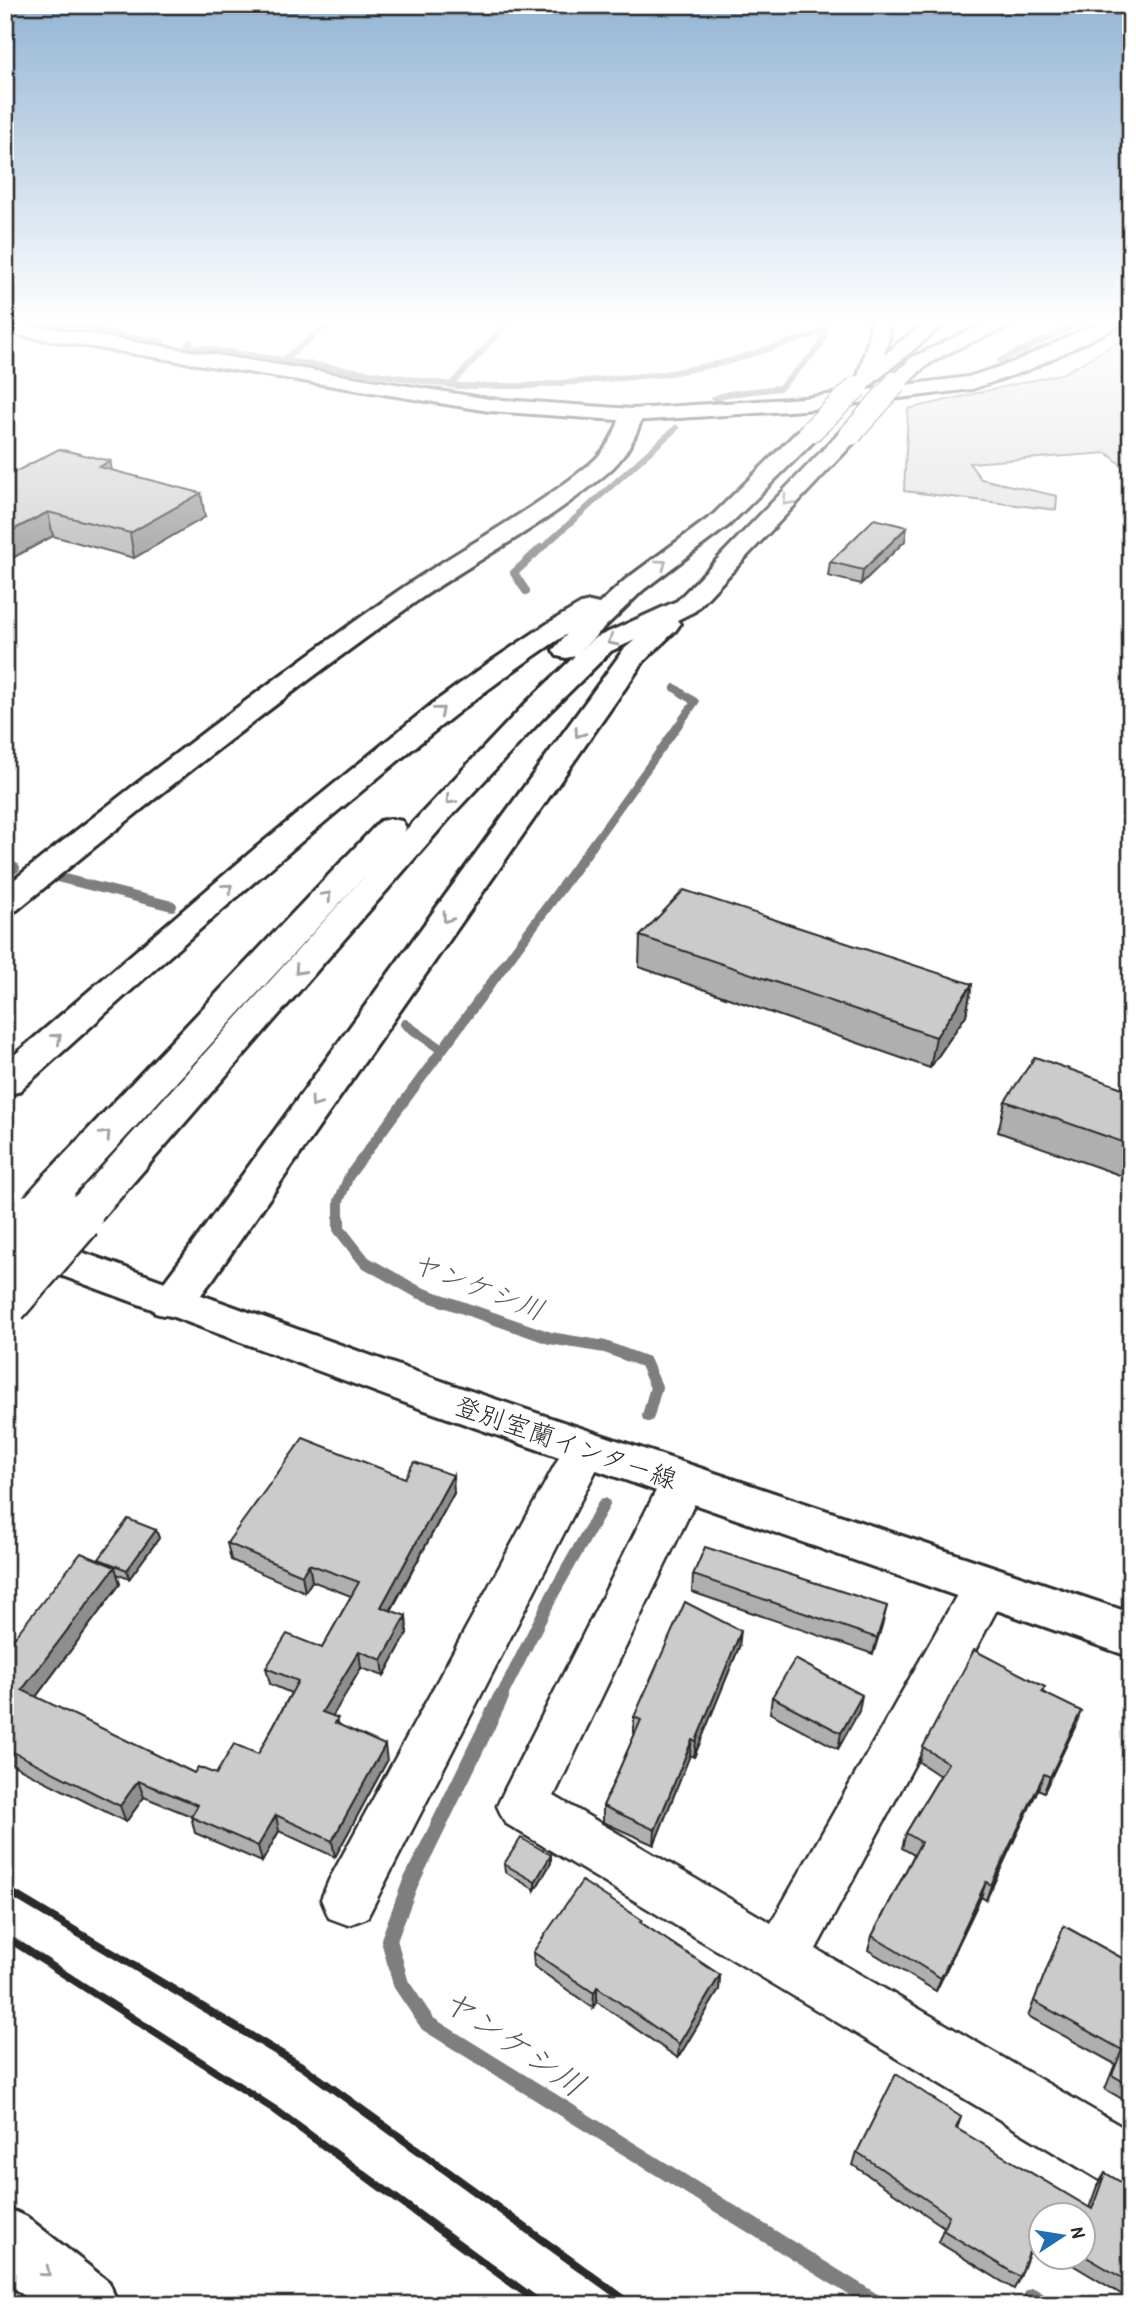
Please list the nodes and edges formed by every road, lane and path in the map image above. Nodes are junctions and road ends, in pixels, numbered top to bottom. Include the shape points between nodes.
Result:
1 (628, 427) edge
2 (815, 427) edge
3 (857, 427) edge
4 (634, 585) junction
5 (686, 606) junction
6 (5, 903) edge
7 (5, 1083) edge
8 (5, 1239) edge
9 (5, 1245) edge
10 (170, 1302) junction
11 (5, 1303) edge
12 (585, 1449) junction
13 (684, 1482) junction
14 (986, 1586) junction
15 (1131, 1635) edge
16 (348, 1899) dead end
17 (781, 1958) junction
18 (1131, 2165) edge
19 (5, 2239) edge
20 (86, 2305) edge

1 - 6 main road via 602,466 402,601 97,828
4 -> 2 main road, bridge via 721,520
3 -> 5 main road, bridge
7 -> 4 main road via 280,842 459,696 540,637
9 -> 4 main road, bridge via 330,892 494,721
5 -> 10 main road via 634,656
5 -> 11 main road, bridge via 602,645 535,710 433,818
8 - 10 main road, 登別室蘭インター線
10 - 12 main road, 登別室蘭インター線
12 - 13 main road, 登別室蘭インター線
12 - 16 street
13 - 14 main road, 登別室蘭インター線
13 - 17 street via 523,1806
14 - 15 main road, 登別室蘭インター線
14 - 17 street
17 - 18 street
19 -> 20 main road

